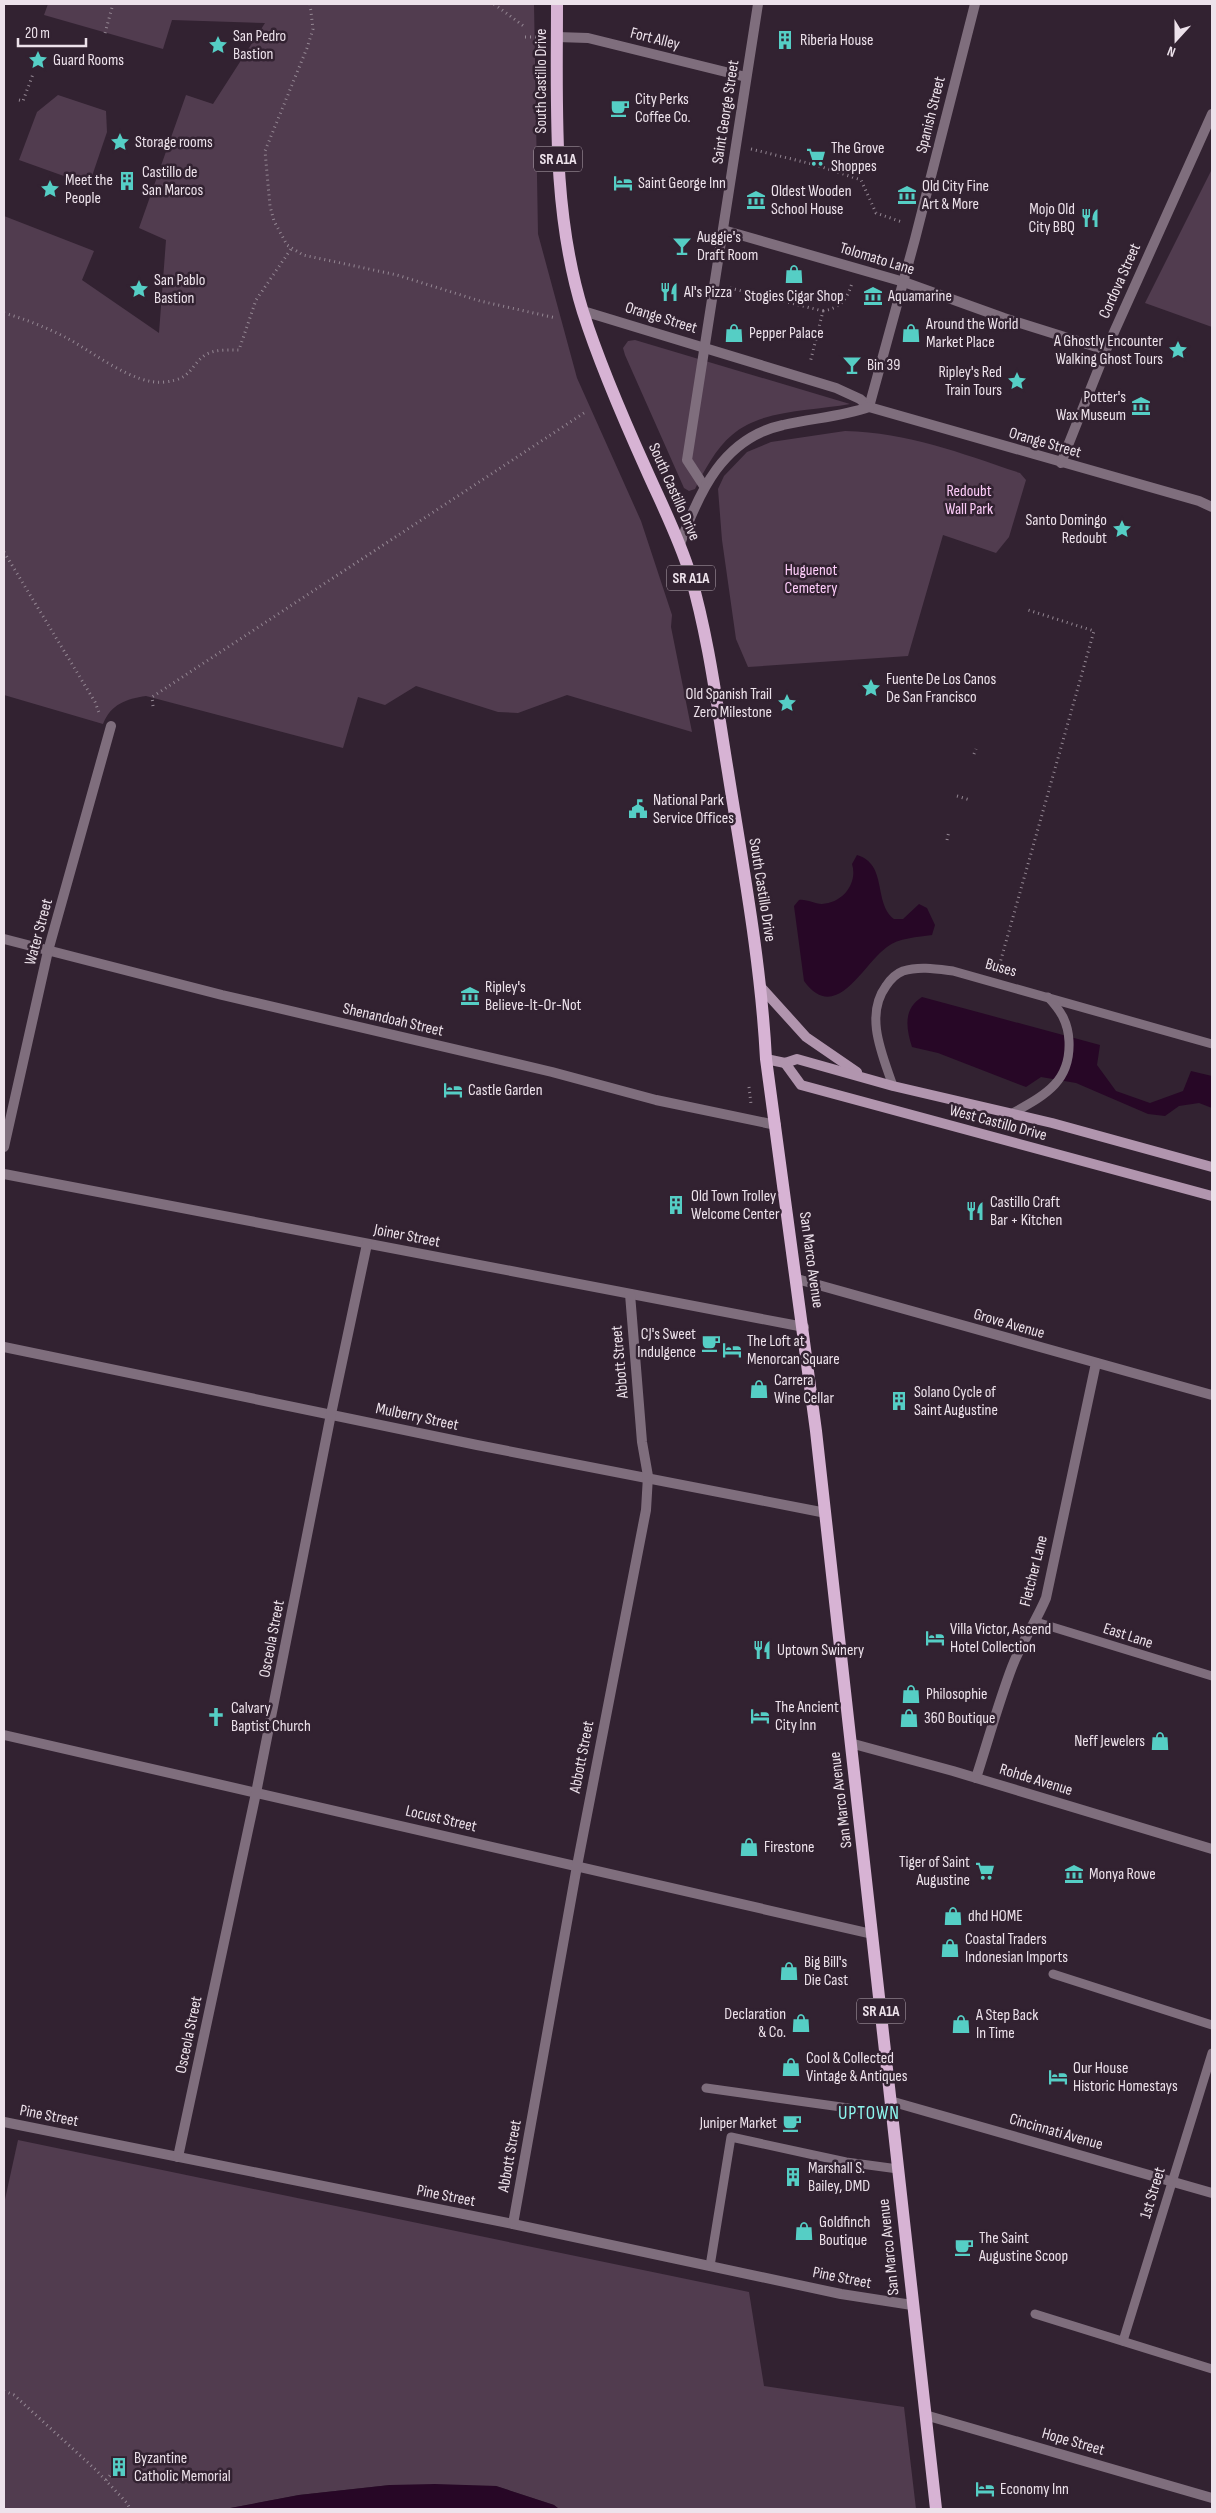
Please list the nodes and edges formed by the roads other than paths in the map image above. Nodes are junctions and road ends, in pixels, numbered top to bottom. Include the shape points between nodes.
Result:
1 (557, 4) edge
2 (758, 4) edge
3 (974, 4) edge
4 (557, 37) junction
5 (746, 77) junction
6 (1212, 114) edge
7 (723, 230) junction
8 (904, 282) junction
9 (583, 311) junction
10 (706, 348) junction
11 (1106, 350) junction
12 (869, 406) junction
13 (1061, 463) junction
14 (704, 486) junction
15 (1212, 507) edge
16 (680, 544) junction
17 (111, 726) dead end
18 (4, 939) edge
19 (48, 951) junction
20 (760, 986) junction
21 (1048, 997) junction
22 (1212, 1044) edge
23 (766, 1058) junction
24 (785, 1063) junction
25 (866, 1078) junction
26 (893, 1086) junction
27 (1011, 1114) junction
28 (776, 1125) junction
29 (4, 1147) edge
30 (1212, 1167) edge
31 (4, 1174) edge
32 (1212, 1196) edge
33 (367, 1244) junction
34 (797, 1279) junction
35 (630, 1294) junction
36 (804, 1326) junction
37 (4, 1347) edge
38 (1096, 1364) junction
39 (1212, 1395) edge
40 (330, 1414) junction
41 (648, 1476) junction
42 (826, 1513) junction
43 (1036, 1622) junction
44 (1212, 1676) edge
45 (4, 1735) edge
46 (850, 1744) junction
47 (976, 1778) junction
48 (256, 1793) junction
49 (1212, 1849) edge
50 (577, 1866) junction
51 (872, 1934) junction
52 (1054, 1974) dead end
53 (1212, 2024) edge
54 (1212, 2053) edge
55 (706, 2088) dead end
56 (891, 2107) junction
57 (4, 2122) edge
58 (178, 2157) junction
59 (898, 2169) junction
60 (1172, 2181) junction
61 (1212, 2193) edge
62 (513, 2224) junction
63 (710, 2266) junction
64 (912, 2305) junction
65 (1035, 2314) dead end
66 (1123, 2341) junction
67 (1212, 2369) edge
68 (925, 2415) junction
69 (1212, 2498) edge
70 (936, 2509) edge

1 - 4 main road, South Castillo Drive / SR A1A
2 - 5 street, Saint George Street
3 - 8 street, Spanish Street
4 - 5 street, Fort Alley via 588,38
4 - 9 main road, South Castillo Drive / SR A1A via 560,199 571,265
5 - 7 street, Saint George Street
6 - 11 street, Cordova Street
7 - 8 street, Tolomato Lane
7 - 10 street, Saint George Street
8 - 11 street, Tolomato Lane
8 - 12 street, Spanish Street
9 - 10 street, Orange Street
9 - 16 main road, South Castillo Drive / SR A1A via 624,422
10 - 12 street, Orange Street via 844,392
10 - 14 street, Saint George Street via 687,460
11 - 13 street, Cordova Street
12 - 13 street, Orange Street
12 - 14 street via 846,415 782,424 750,437 726,456
13 - 15 street, Orange Street
14 - 16 street
16 - 20 main road, South Castillo Drive / SR A1A via 704,629
17 - 19 street, Water Street
18 - 19 street, Shenandoah Street
19 - 28 street, Shenandoah Street via 656,1100
19 - 29 street, Water Street
20 - 23 main road, South Castillo Drive / SR A1A
20 - 25 main road via 806,1037
21 - 22 lane, Buses
21 - 26 lane, Buses via 953,971 925,968 902,972 892,978 883,990 876,1008 876,1026
21 - 27 lane via 1065,1019 1070,1054 1067,1065 1057,1083 1041,1098
23 - 24 main road, West Castillo Drive
23 - 28 main road, San Marco Avenue / SR A1A
24 - 25 main road, West Castillo Drive via 797,1058
24 - 32 main road, West Castillo Drive via 801,1085
25 - 26 main road, West Castillo Drive
26 - 27 main road, West Castillo Drive
27 - 30 main road, West Castillo Drive
28 - 34 main road, San Marco Avenue / SR A1A
31 - 33 street, Joiner Street
33 - 35 street, Joiner Street
33 - 40 street, Osceola Street
34 - 36 main road, San Marco Avenue / SR A1A
34 - 38 street, Grove Avenue
35 - 36 street, Joiner Street
35 - 41 street, Abbott Street via 642,1442
36 - 42 main road, San Marco Avenue / SR A1A
37 - 40 street, Mulberry Street
38 - 39 street, Grove Avenue
38 - 43 street, Fletcher Lane via 1046,1598
40 - 41 street, Mulberry Street
40 - 48 street, Osceola Street
41 - 42 street, Mulberry Street
41 - 50 street, Abbott Street via 646,1510
42 - 46 main road, San Marco Avenue / SR A1A
43 - 44 lane, East Lane
43 - 47 street, Fletcher Lane via 1012,1668
45 - 48 street, Locust Street
46 - 47 street, Rohde Avenue
46 - 51 main road, San Marco Avenue / SR A1A
47 - 49 street, Rohde Avenue
48 - 50 street, Locust Street
48 - 58 street, Osceola Street
50 - 51 street, Locust Street
50 - 62 street, Abbott Street
51 - 56 main road, San Marco Avenue / SR A1A
52 - 53 lane
54 - 60 lane, 1st Street
55 - 56 lane
56 - 59 main road, San Marco Avenue / SR A1A
56 - 60 street, Cincinnati Avenue
57 - 58 street, Pine Street
58 - 62 street, Pine Street
59 - 63 lane via 846,2162 731,2137
59 - 64 main road, San Marco Avenue / SR A1A
60 - 61 street, Cincinnati Avenue
60 - 66 lane, 1st Street
62 - 63 street, Pine Street
63 - 64 street, Pine Street via 841,2294
64 - 68 main road, San Marco Avenue / SR A1A
65 - 66 lane
66 - 67 lane
68 - 69 street, Hope Street
68 - 70 main road, San Marco Avenue / SR A1A

